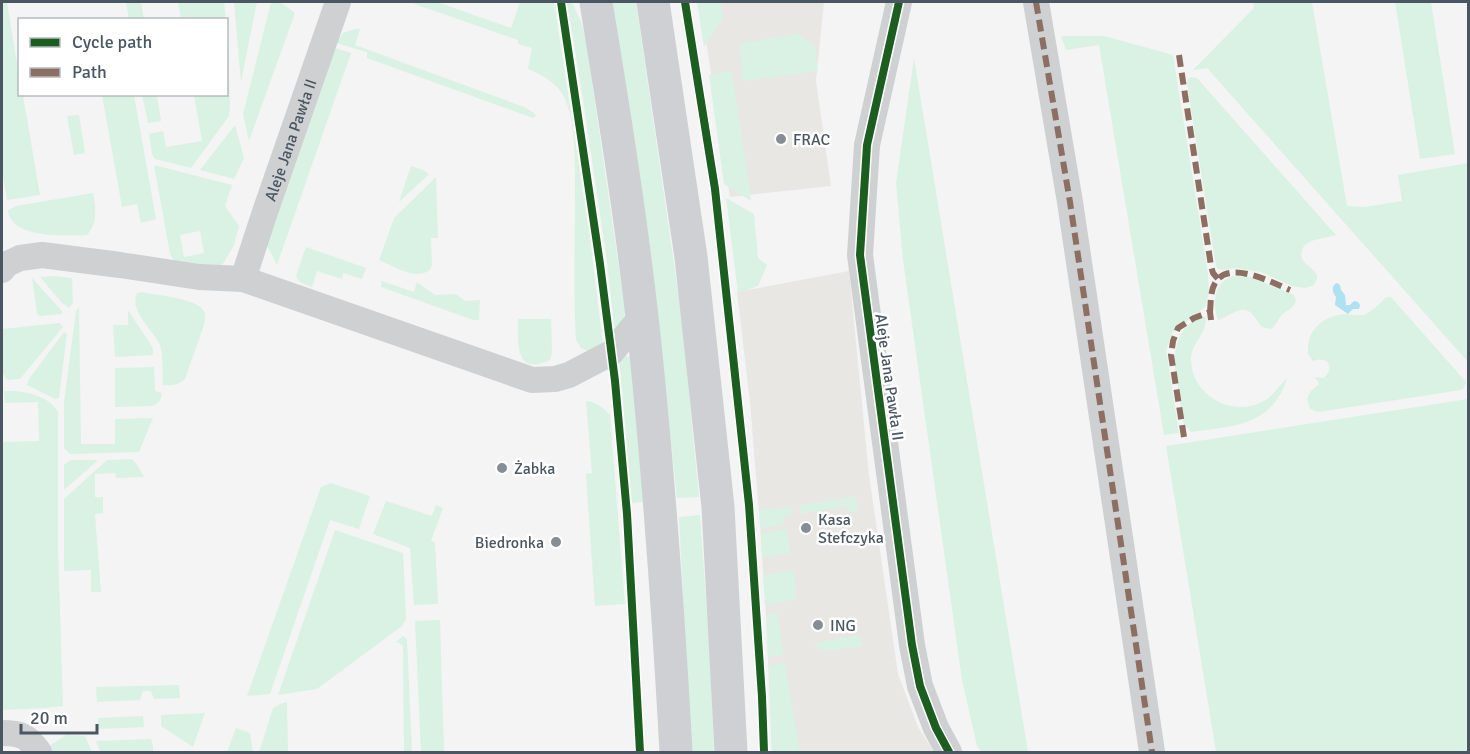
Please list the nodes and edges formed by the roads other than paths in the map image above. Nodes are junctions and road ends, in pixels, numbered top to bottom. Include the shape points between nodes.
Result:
1 (338, 2) edge
2 (597, 2) edge
3 (653, 2) edge
4 (899, 2) edge
5 (1036, 2) edge
6 (2, 270) edge
7 (243, 279) junction
8 (642, 316) junction
9 (8, 733) edge
10 (39, 753) edge
11 (676, 753) edge
12 (731, 753) edge
13 (949, 753) edge
14 (1152, 753) edge

1 - 7 street, Aleje Jana Pawła II
2 - 8 main road
3 - 12 main road via 691,257 717,495
4 - 13 street, Aleje Jana Pawła II via 867,145 860,255 912,645 920,686
5 - 14 street via 1070,202
6 - 7 street via 20,258 42,255 199,277
7 - 8 street via 531,380 569,375 611,352
8 - 11 main road via 661,510
9 - 10 street via 27,737

